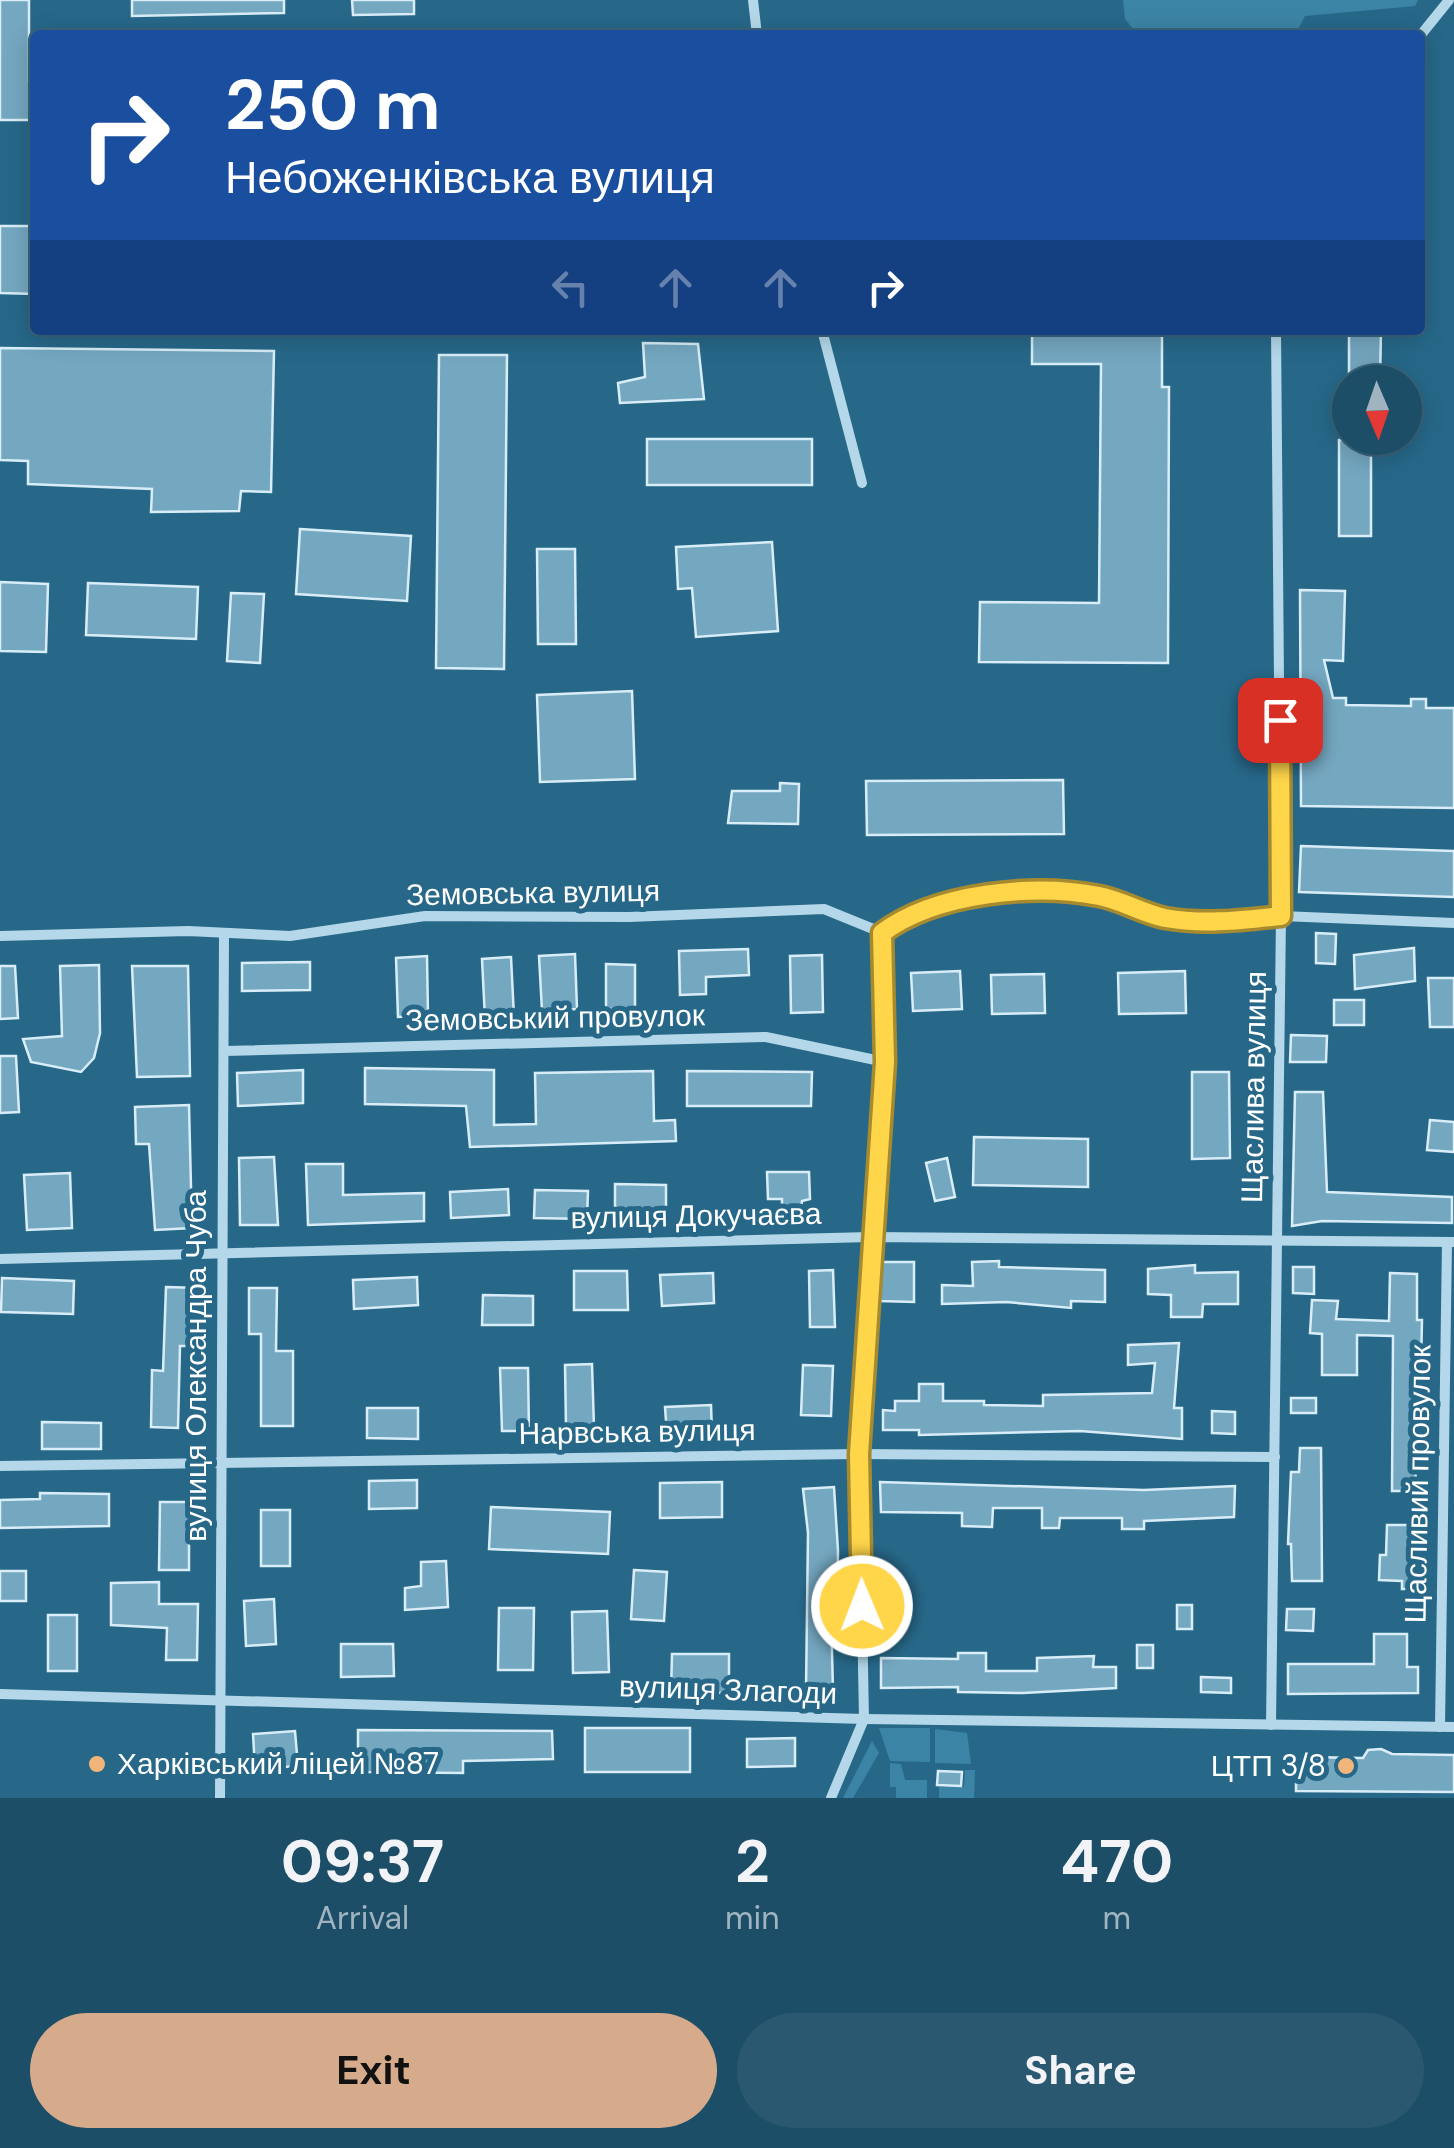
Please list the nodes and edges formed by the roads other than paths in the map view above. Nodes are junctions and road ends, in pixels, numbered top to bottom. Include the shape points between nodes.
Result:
1 (754, 0) edge
2 (1449, 0) edge
3 (757, 30) edge
4 (1425, 30) edge
5 (823, 335) edge
6 (1276, 335) edge
7 (862, 483) dead end
8 (1281, 916) junction
9 (1454, 923) edge
10 (882, 933) junction
11 (224, 935) junction
12 (0, 936) edge
13 (224, 1051) junction
14 (885, 1062) junction
15 (870, 1237) junction
16 (1277, 1242) junction
17 (1450, 1242) edge
18 (222, 1253) junction
19 (0, 1259) edge
20 (859, 1454) junction
21 (1276, 1457) junction
22 (221, 1463) junction
23 (0, 1466) edge
24 (0, 1694) edge
25 (220, 1698) junction
26 (864, 1720) junction
27 (1271, 1724) junction
28 (1440, 1727) junction
29 (1454, 1728) edge
30 (220, 1798) edge
31 (831, 1798) edge

1 - 3 street
2 - 4 street
5 - 7 street
6 - 8 street, Щаслива вулиця
8 - 9 street
8 - 10 street via 1165,918 1098,896 1002,893 940,901
8 - 16 street, Щаслива вулиця
10 - 11 street, Земовська вулиця via 824,909 425,916 290,936
10 - 14 street
11 - 12 street, Земовська вулиця
11 - 13 street, вулиця Олександра Чуба
13 - 14 street, Земовський провулок via 766,1037
13 - 18 street, вулиця Олександра Чуба
14 - 15 street
15 - 16 street, вулиця Докучаєва
15 - 18 street, вулиця Докучаєва
15 - 20 street
16 - 17 street, вулиця Докучаєва
16 - 21 street, Щаслива вулиця
17 - 28 street, Щасливий провулок
18 - 19 street, вулиця Докучаєва
18 - 22 street, вулиця Олександра Чуба
20 - 21 street, Нарвська вулиця
20 - 22 street, Нарвська вулиця
20 - 26 street
21 - 27 street, Щаслива вулиця
22 - 23 street, Нарвська вулиця
22 - 25 street, вулиця Олександра Чуба
24 - 25 street, вулиця Злагоди
25 - 26 street, вулиця Злагоди
25 - 30 street, вулиця Олександра Чуба
26 - 27 street, вулиця Злагоди
26 - 31 street
27 - 28 street, вулиця Злагоди
28 - 29 street, вулиця Злагоди

